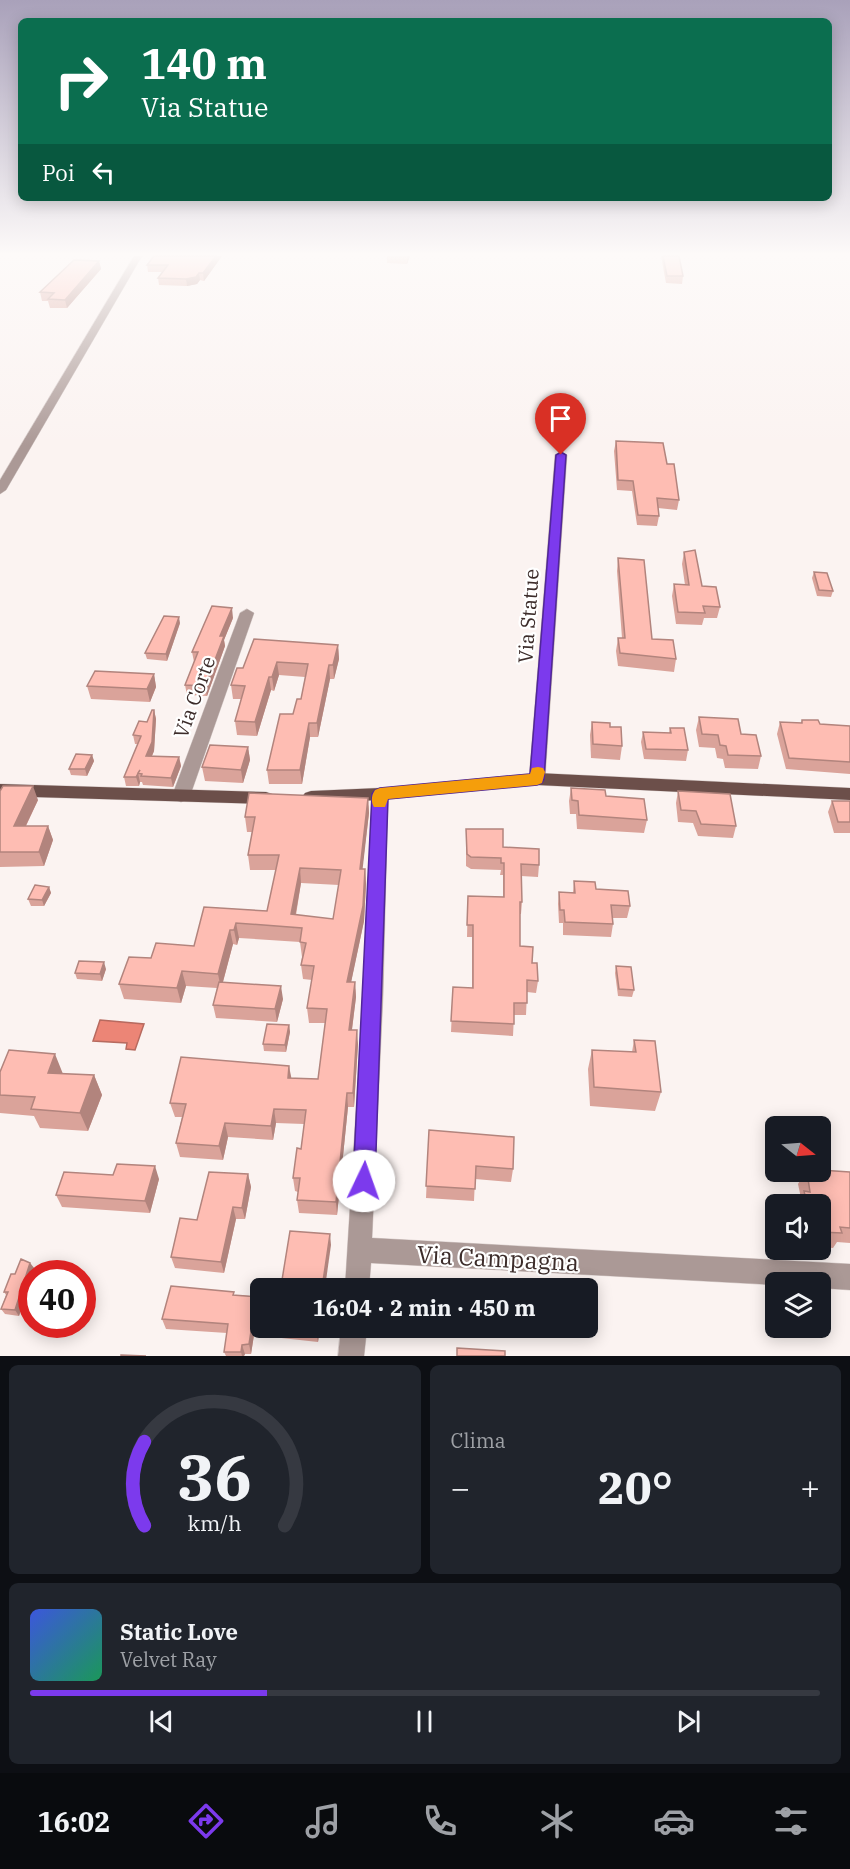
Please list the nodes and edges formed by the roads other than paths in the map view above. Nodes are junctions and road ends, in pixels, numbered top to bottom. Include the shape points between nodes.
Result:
1 (101, 319) edge
2 (561, 455) dead end
3 (0, 490) edge
4 (247, 613) dead end
5 (537, 779) junction
6 (0, 790) edge
7 (380, 794) junction
8 (850, 794) edge
9 (181, 796) junction
10 (361, 1250) junction
11 (850, 1277) edge
12 (358, 1278) edge
13 (353, 1338) edge
14 (351, 1356) edge

1 - 3 street
2 - 5 street, Via Statue
4 - 9 street, Via Corte
5 - 7 main road
5 - 8 main road
6 - 9 main road
7 - 9 main road via 293,798
7 - 10 street
10 - 11 street, Via Campagna
10 - 12 street
13 - 14 street

